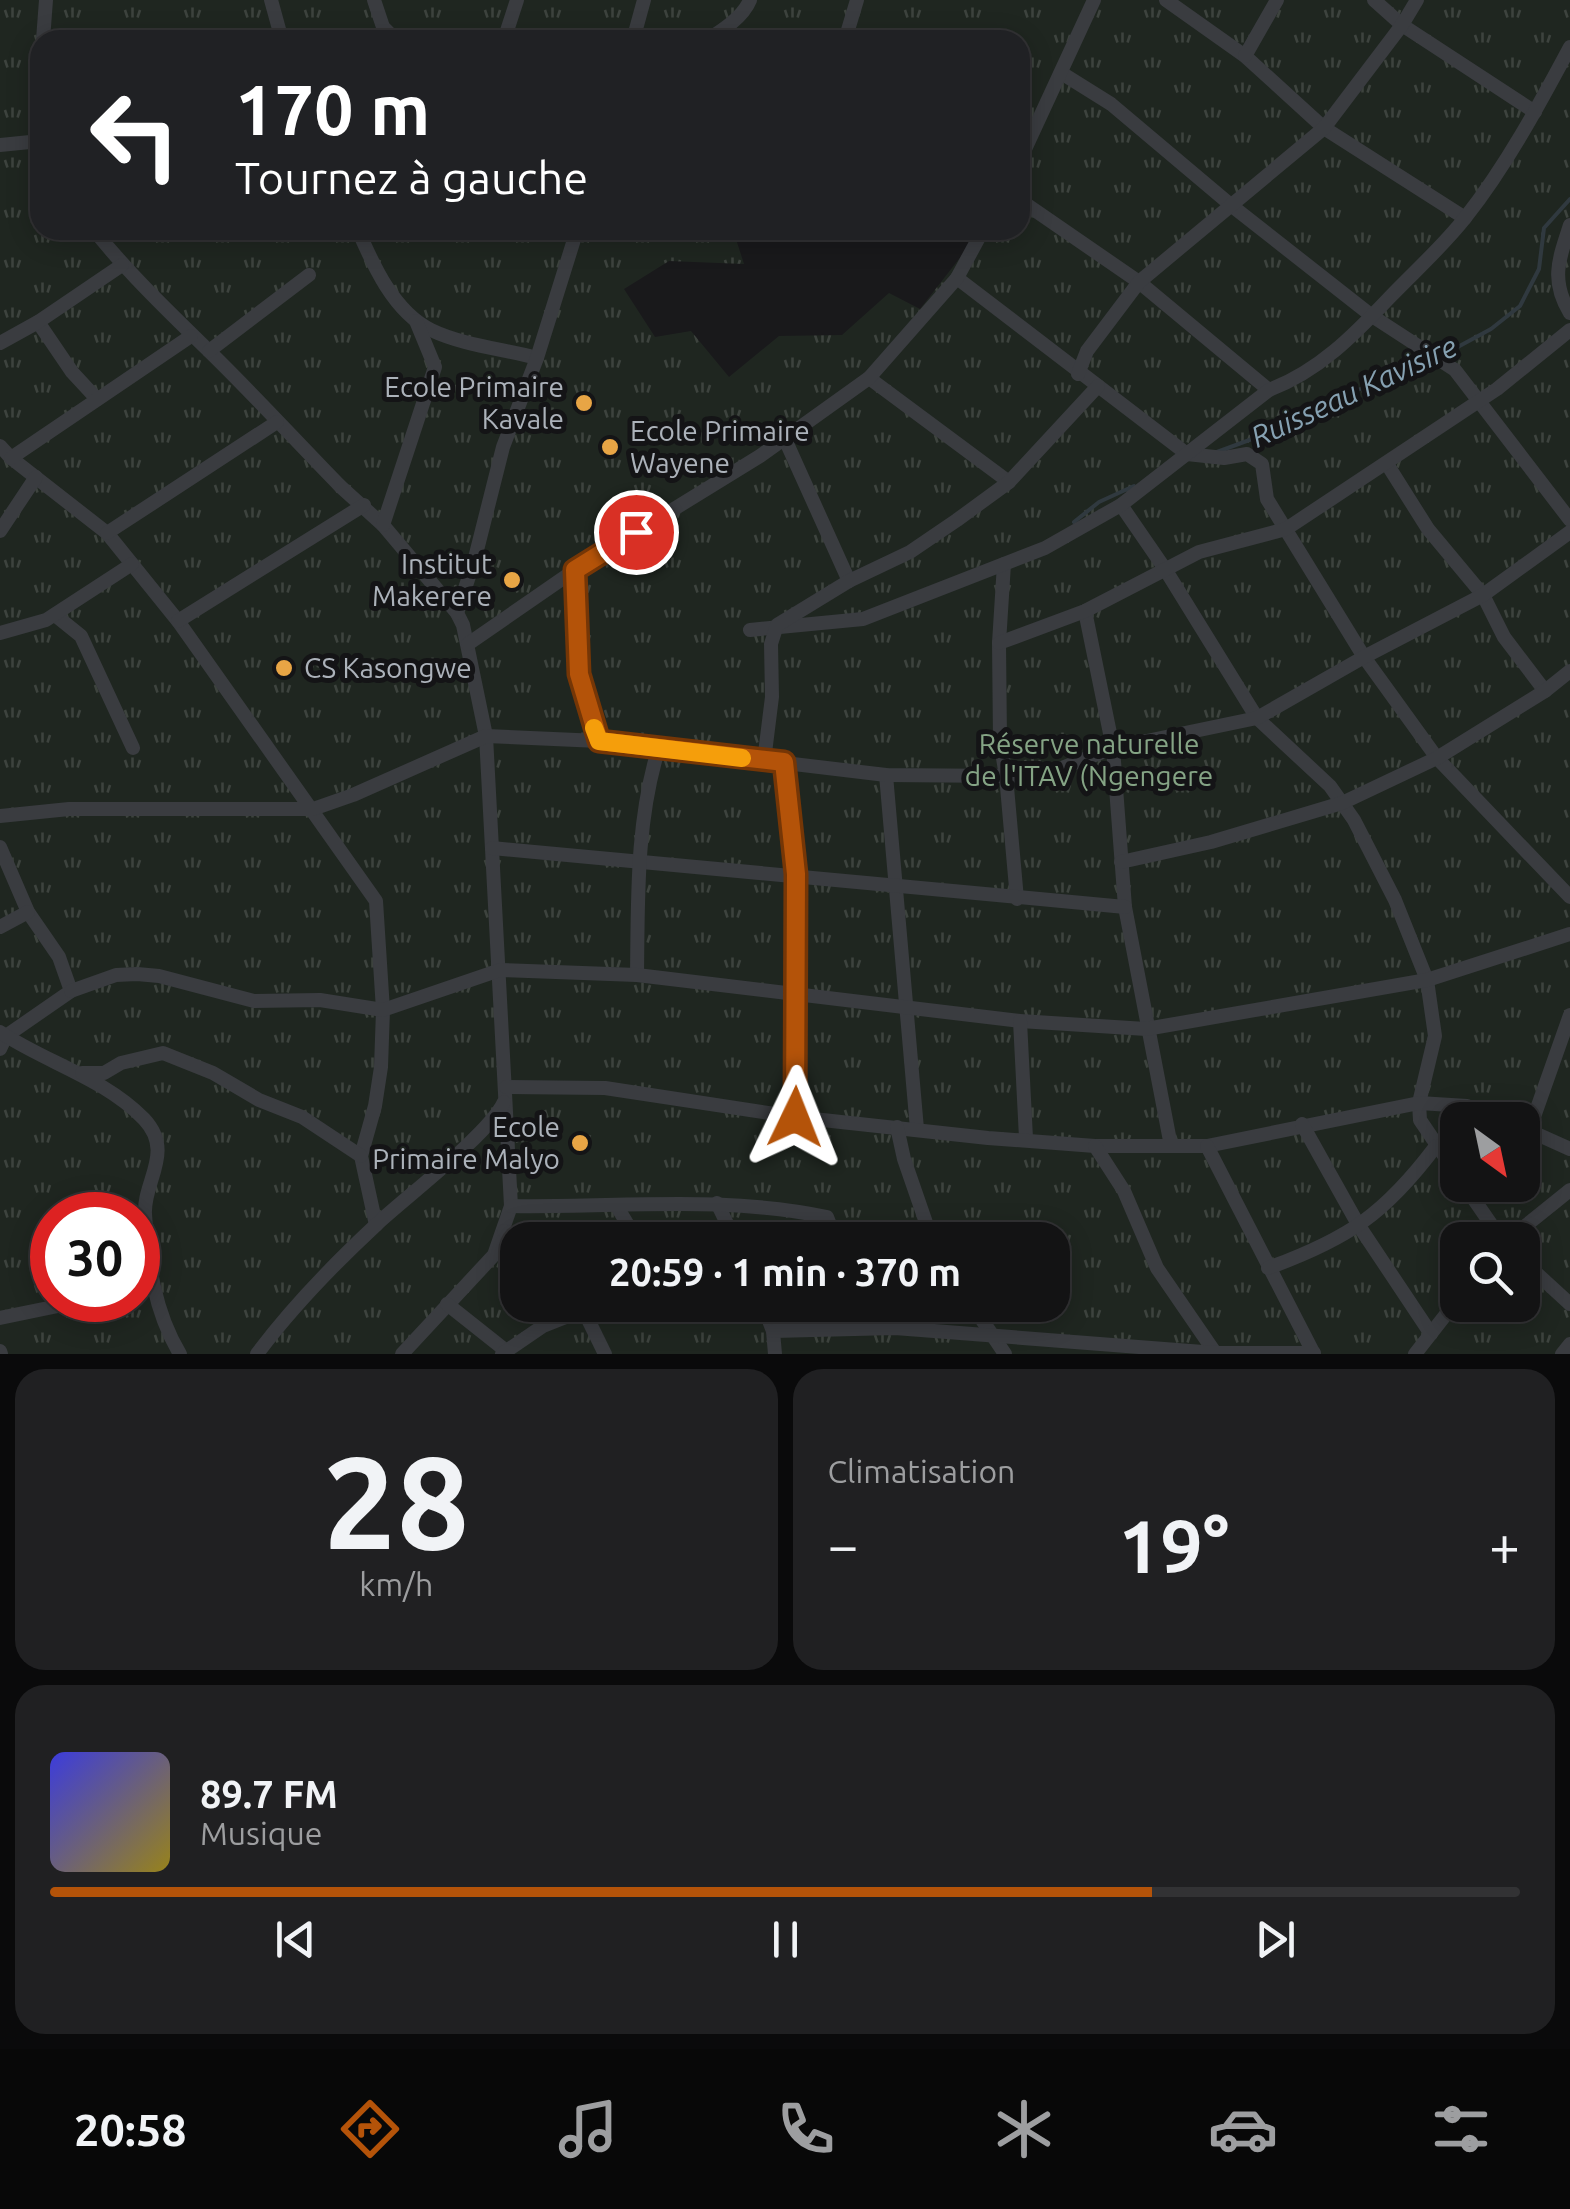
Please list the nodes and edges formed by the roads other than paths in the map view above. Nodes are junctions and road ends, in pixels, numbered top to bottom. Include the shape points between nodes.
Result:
1 (46, 0) edge
2 (271, 0) edge
3 (374, 0) edge
4 (517, 0) edge
5 (644, 0) edge
6 (750, 0) edge
7 (858, 0) edge
8 (1094, 0) edge
9 (1166, 0) edge
10 (1277, 0) edge
11 (1374, 0) edge
12 (1417, 0) edge
13 (1402, 25) junction
14 (44, 30) edge
15 (279, 30) edge
16 (386, 30) edge
17 (507, 30) edge
18 (636, 30) edge
19 (723, 30) edge
20 (848, 30) edge
21 (1570, 47) edge
22 (1245, 56) junction
23 (1062, 74) junction
24 (1535, 112) junction
25 (1324, 128) junction
26 (1030, 140) edge
27 (30, 141) edge
28 (0, 145) edge
29 (1232, 206) junction
30 (1030, 207) edge
31 (1465, 218) junction
32 (1570, 225) edge
33 (102, 240) edge
34 (362, 240) edge
35 (573, 240) edge
36 (978, 240) edge
37 (122, 265) junction
38 (309, 275) dead end
39 (957, 278) junction
40 (1139, 282) junction
41 (1570, 312) edge
42 (1372, 316) junction
43 (416, 320) junction
44 (38, 322) junction
45 (1570, 330) edge
46 (191, 336) junction
47 (0, 343) edge
48 (209, 350) junction
49 (537, 358) junction
50 (1078, 374) junction
51 (869, 378) junction
52 (1098, 386) junction
53 (1268, 390) junction
54 (97, 399) junction
55 (1480, 399) junction
56 (277, 422) junction
57 (784, 437) junction
58 (5, 452) edge
59 (1202, 455) junction
60 (1387, 464) junction
61 (36, 477) junction
62 (1009, 482) junction
63 (364, 505) junction
64 (1121, 505) junction
65 (1570, 520) edge
66 (383, 525) junction
67 (1286, 529) junction
68 (0, 531) edge
69 (1570, 532) edge
70 (107, 533) junction
71 (132, 564) junction
72 (1004, 564) junction
73 (1165, 568) junction
74 (575, 570) junction
75 (849, 581) junction
76 (1482, 596) junction
77 (1085, 611) junction
78 (457, 612) junction
79 (55, 614) junction
80 (178, 621) junction
81 (777, 626) junction
82 (750, 630) dead end
83 (0, 633) edge
84 (998, 643) junction
85 (468, 644) junction
86 (1364, 656) junction
87 (1570, 670) edge
88 (1545, 691) junction
89 (1256, 718) junction
90 (486, 736) junction
91 (599, 741) junction
92 (659, 747) junction
93 (133, 748) dead end
94 (1113, 748) junction
95 (1437, 758) junction
96 (764, 761) junction
97 (784, 762) junction
98 (886, 775) junction
99 (1006, 776) junction
100 (1342, 803) junction
101 (312, 810) junction
102 (2, 811) edge
103 (0, 846) edge
104 (492, 848) junction
105 (638, 862) junction
106 (1122, 862) junction
107 (796, 874) junction
108 (897, 885) junction
109 (1570, 897) edge
110 (1016, 899) junction
111 (1126, 907) junction
112 (28, 912) junction
113 (0, 927) edge
114 (1570, 934) edge
115 (500, 970) junction
116 (637, 975) junction
117 (1428, 980) junction
118 (72, 992) junction
119 (796, 996) junction
120 (908, 1008) junction
121 (384, 1010) junction
122 (1570, 1015) edge
123 (1020, 1020) junction
124 (1146, 1029) junction
125 (2, 1039) edge
126 (82, 1073) junction
127 (505, 1094) junction
128 (1537, 1102) edge
129 (1419, 1103) junction
130 (1440, 1104) edge
131 (795, 1117) junction
132 (1302, 1124) junction
133 (898, 1127) junction
134 (917, 1129) junction
135 (1540, 1136) edge
136 (1026, 1138) junction
137 (1095, 1146) junction
138 (1170, 1146) junction
139 (1206, 1146) junction
140 (1436, 1146) junction
141 (1570, 1149) edge
142 (1440, 1151) edge
143 (360, 1156) junction
144 (1570, 1190) edge
145 (149, 1192) edge
146 (717, 1203) junction
147 (510, 1206) junction
148 (616, 1206) junction
149 (506, 1222) edge
150 (626, 1222) edge
151 (726, 1222) edge
152 (829, 1222) edge
153 (926, 1222) edge
154 (1528, 1222) edge
155 (376, 1225) junction
156 (1359, 1226) junction
157 (500, 1241) edge
158 (1268, 1268) junction
159 (1540, 1276) edge
160 (447, 1304) junction
161 (1570, 1304) edge
162 (30, 1312) edge
163 (160, 1313) edge
164 (0, 1318) edge
165 (552, 1322) edge
166 (592, 1322) edge
167 (770, 1322) edge
168 (891, 1322) edge
169 (984, 1322) edge
170 (1440, 1322) edge
171 (895, 1328) junction
172 (773, 1331) junction
173 (1430, 1334) junction
174 (995, 1338) junction
175 (1570, 1344) edge
176 (503, 1352) edge
177 (1216, 1353) edge
178 (180, 1354) edge
179 (257, 1354) edge
180 (402, 1354) edge
181 (605, 1354) edge
182 (775, 1354) edge
183 (1005, 1354) edge
184 (1314, 1354) edge
185 (1416, 1354) edge
186 (1562, 1354) edge

1 - 14 street
2 - 15 street
3 - 16 street
4 - 17 street
5 - 18 street
6 - 19 street
7 - 20 street
8 - 23 street
9 - 22 street
10 - 22 street
11 - 13 street
12 - 13 street
13 - 24 street
13 - 25 street
21 - 24 street
22 - 25 street
23 - 26 street
23 - 29 street via 1110,104
24 - 31 street
25 - 29 street
25 - 31 street
27 - 28 street
29 - 40 street
29 - 42 street
30 - 40 street
31 - 42 street
32 - 41 street via 1556,267
33 - 37 street
34 - 43 street
35 - 49 street
36 - 39 street
37 - 44 street
37 - 46 street
38 - 48 street
39 - 50 street
39 - 51 street
40 - 50 street via 1087,351
40 - 53 street
42 - 53 street via 1330,356
42 - 55 street via 1455,370
43 - 49 street via 438,333
43 - 66 street via 434,368
44 - 47 street
44 - 54 street
45 - 55 street
46 - 48 street
46 - 54 street
48 - 56 street
49 - 78 street via 503,447
50 - 52 street
51 - 57 street
51 - 62 street
52 - 59 street
52 - 62 street
53 - 59 street
54 - 58 street
55 - 60 street
55 - 65 street
56 - 63 street
56 - 70 street
57 - 74 street
57 - 75 street
58 - 61 street
59 - 64 street via 1164,469
59 - 67 street via 1248,454 1262,464 1268,499
60 - 67 street
60 - 76 street
61 - 68 street
61 - 70 street
62 - 75 street via 910,552
63 - 66 street
63 - 80 street
64 - 72 street
64 - 73 street
66 - 78 street
67 - 73 street
67 - 86 street
69 - 76 street
70 - 71 street
71 - 79 street
71 - 80 street
72 - 81 street via 863,619
72 - 84 street
73 - 77 street
73 - 89 street
74 - 85 street
74 - 91 street via 579,674
75 - 81 street
76 - 86 street
76 - 88 street
77 - 84 street
77 - 94 street
78 - 85 street
79 - 83 street
79 - 93 street via 81,636
80 - 101 street
81 - 82 street
81 - 96 street
84 - 99 street
85 - 90 street
86 - 89 street
86 - 95 street
87 - 88 street
88 - 95 street
89 - 94 street
89 - 100 street
90 - 91 street
90 - 101 street
90 - 104 street
91 - 92 street
92 - 96 street
92 - 105 street
94 - 99 street via 1049,772
94 - 106 street
95 - 100 street
95 - 109 street
96 - 97 street
97 - 98 street
97 - 107 street
98 - 99 street
98 - 108 street
99 - 110 street
100 - 106 street
100 - 117 street via 1395,900
101 - 102 street
101 - 121 street via 376,901
103 - 112 street
104 - 105 street
104 - 115 street
105 - 107 street
105 - 116 street
106 - 111 street
107 - 108 street
107 - 119 street
108 - 110 street
108 - 120 street
110 - 111 street
111 - 124 street
112 - 113 street
112 - 118 street
114 - 117 street
115 - 116 street
115 - 121 street
115 - 127 street
116 - 119 street
117 - 124 street
117 - 129 street via 1435,1036
118 - 121 street via 138,974 254,1001 320,1000
118 - 125 street
119 - 120 street
119 - 131 street
120 - 123 street
120 - 134 street
121 - 143 street via 375,1106
122 - 128 street
123 - 124 street
123 - 136 street
124 - 138 street
125 - 126 street
126 - 143 street via 104,1073 163,1053 302,1117
126 - 145 street via 148,1122 159,1150
127 - 131 street via 605,1088
127 - 147 street
127 - 155 street via 486,1126
129 - 130 street
129 - 132 street
129 - 140 street via 1420,1120
131 - 133 street
132 - 139 street
132 - 156 street
133 - 134 street
133 - 153 street
134 - 136 street
135 - 141 street
136 - 137 street
137 - 138 street
137 - 177 street via 1124,1191 1157,1268
138 - 139 street
139 - 158 street
140 - 142 street
140 - 156 street via 1408,1184
143 - 155 street
144 - 154 street
146 - 148 street
146 - 151 street
146 - 152 street
147 - 148 street
147 - 149 street
148 - 150 street
155 - 179 street
156 - 158 street
156 - 173 street
157 - 160 street
158 - 184 street
159 - 161 street
160 - 176 street
160 - 180 street
162 - 164 street
163 - 178 street
165 - 176 street
166 - 181 street
167 - 172 street
168 - 171 street
169 - 174 street
170 - 173 street
171 - 172 street
171 - 174 street
172 - 182 street
173 - 185 street
174 - 177 street
174 - 183 street
175 - 186 street
177 - 184 street

